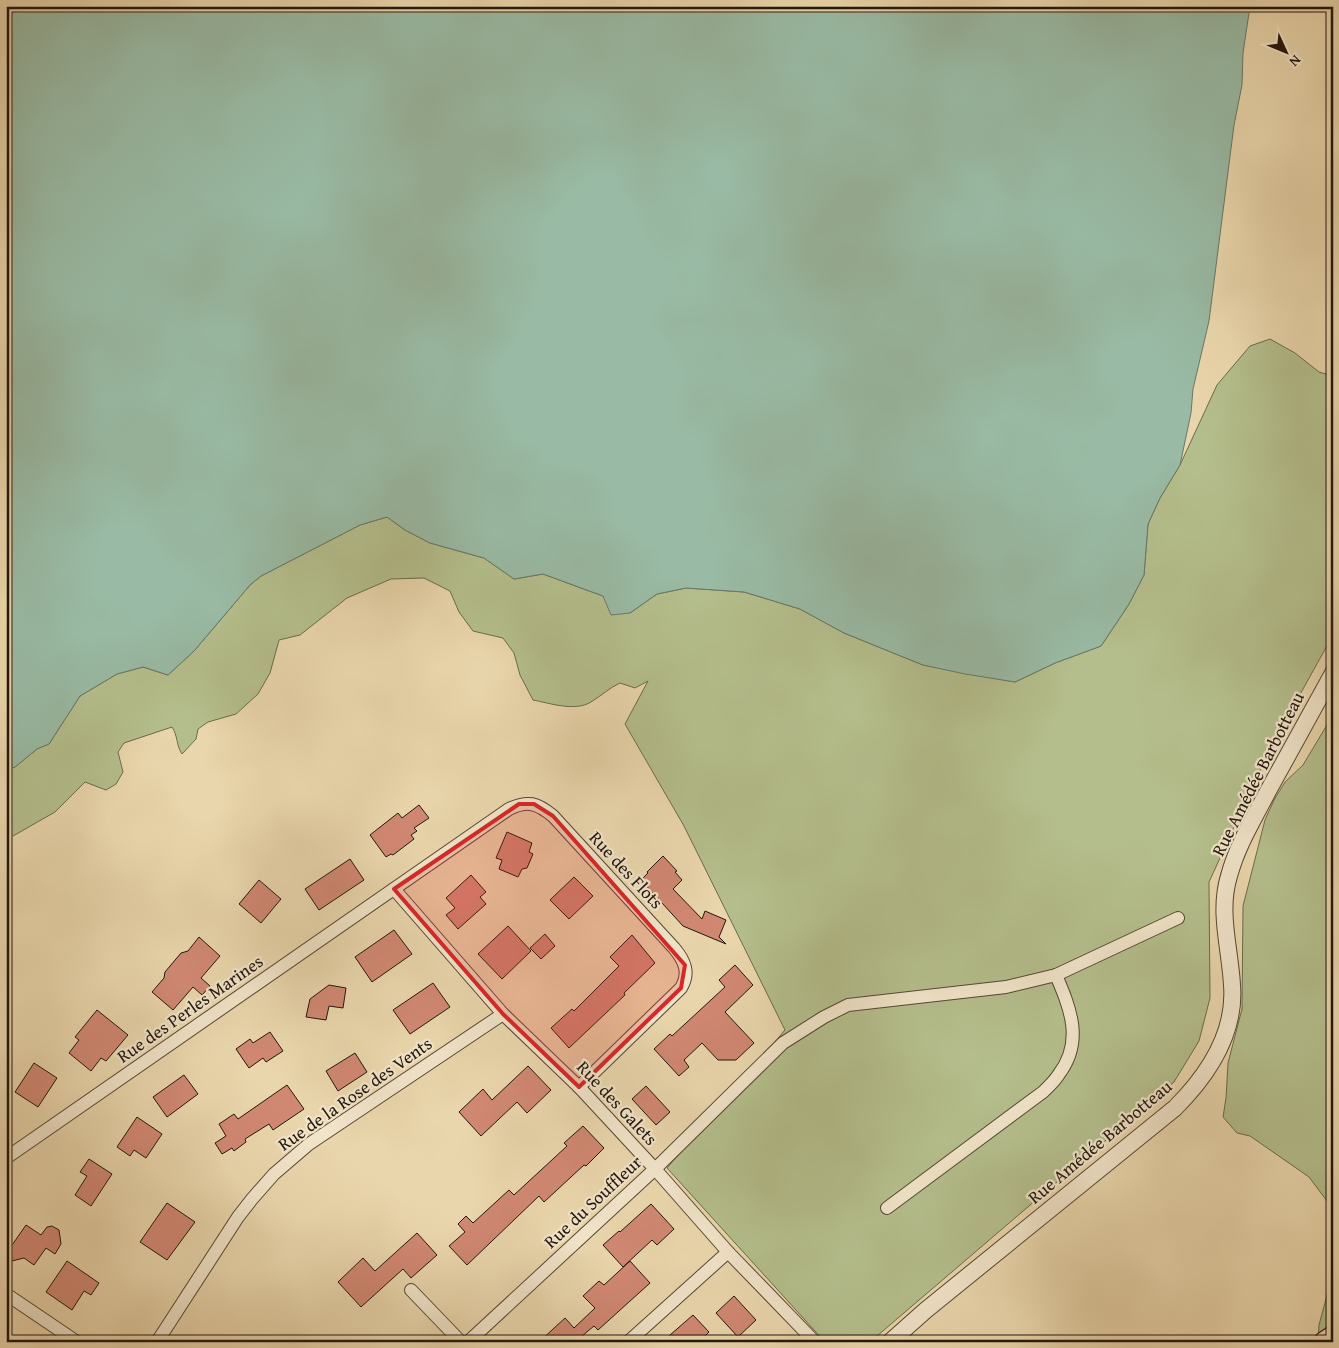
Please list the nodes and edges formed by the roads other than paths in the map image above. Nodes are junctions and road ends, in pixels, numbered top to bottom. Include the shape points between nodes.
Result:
1 (1333, 673) edge
2 (394, 889) junction
3 (1178, 918) dead end
4 (1056, 975) junction
5 (503, 1014) junction
6 (579, 1087) junction
7 (6, 1158) edge
8 (655, 1169) junction
9 (888, 1208) dead end
10 (728, 1252) junction
11 (411, 1290) dead end
12 (6, 1294) edge
13 (1333, 1336) edge
14 (77, 1342) edge
15 (157, 1342) edge
16 (461, 1342) edge
17 (468, 1342) edge
18 (628, 1342) edge
19 (815, 1342) edge
20 (890, 1342) edge
21 (1324, 1342) edge

1 - 20 street, Rue Amédée Barbotteau via 1246,834 1228,877 1224,908 1232,1003 1226,1034 1207,1072 1175,1108
2 - 5 street, Rue des Galets
2 - 6 street, Rue des Flots via 509,808 534,804 553,816 682,957 686,973 685,981 674,996
2 - 7 street, Rue des Perles Marines
3 - 4 street, Rue du Souffleur
4 - 8 street, Rue du Souffleur via 1006,987 848,1005 783,1043
4 - 9 street via 1070,1007 1074,1029 1069,1055 1060,1074 1043,1092
5 - 6 street, Rue des Galets
5 - 15 street, Rue de la Rose des Vents via 309,1144 274,1174 238,1217
6 - 8 street, Rue des Galets
8 - 10 street, Rue des Galets
8 - 17 street, Rue du Souffleur
10 - 18 street
10 - 19 street, Rue des Galets
11 - 16 street
12 - 14 street
13 - 21 main road

